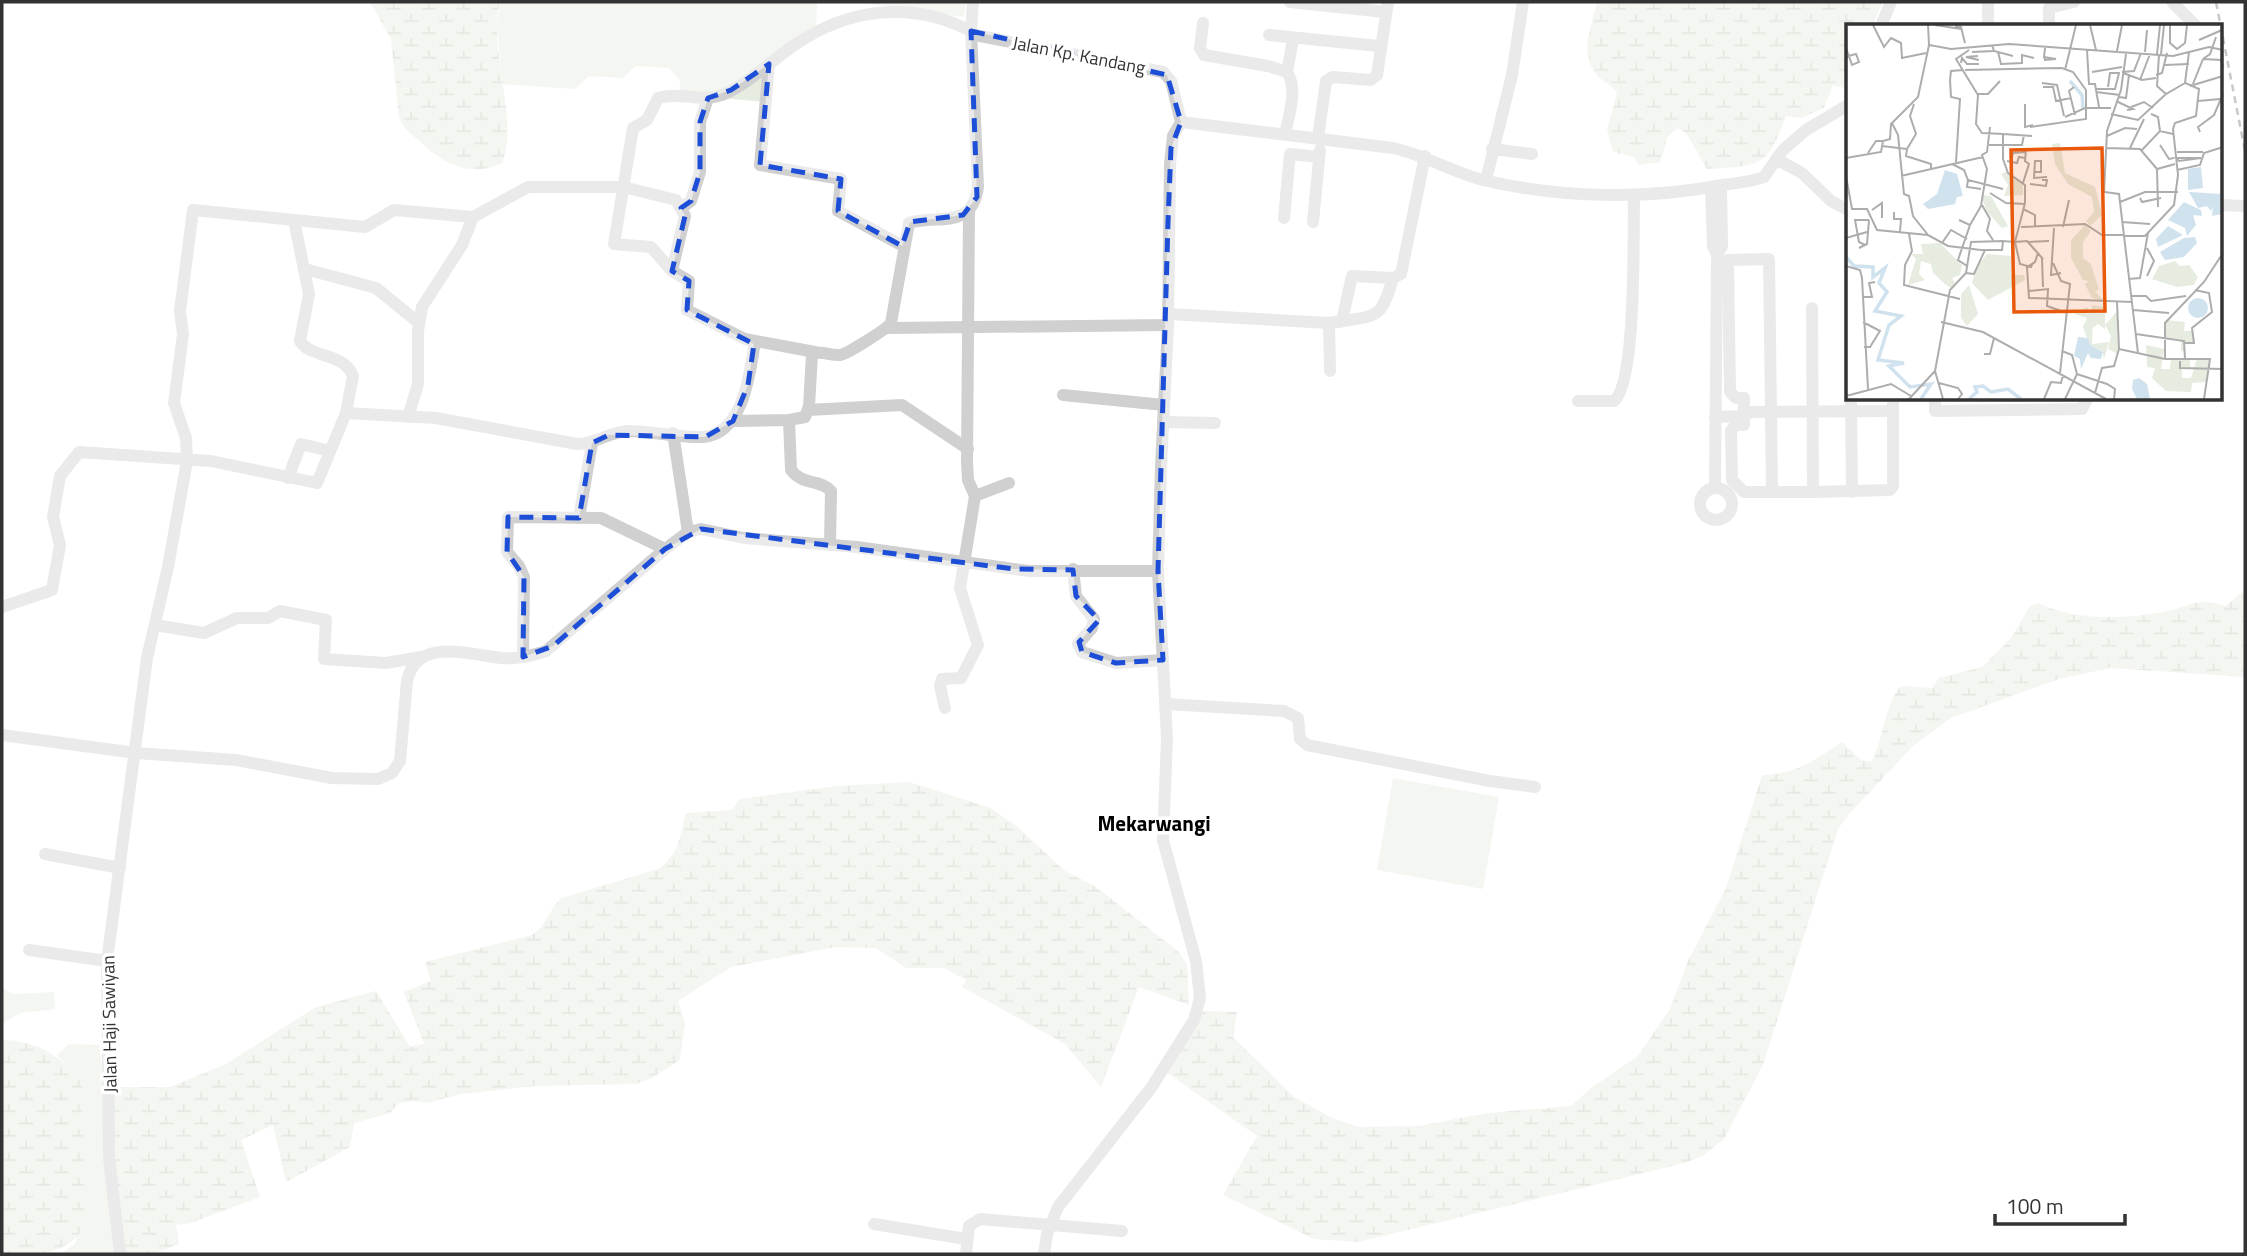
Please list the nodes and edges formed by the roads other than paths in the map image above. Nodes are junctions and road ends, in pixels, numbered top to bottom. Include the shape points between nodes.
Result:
1 (973, 2) edge
2 (1290, 2) edge
3 (1523, 2) edge
4 (1891, 2) edge
5 (1988, 2) edge
6 (2074, 2) edge
7 (2172, 2) edge
8 (1386, 7) edge
9 (1203, 23) dead end
10 (1882, 24) edge
11 (1988, 24) edge
12 (2049, 24) edge
13 (2194, 24) edge
14 (971, 31) junction
15 (1269, 35) dead end
16 (1292, 45) dead end
17 (1379, 46) junction
18 (769, 64) junction
19 (1287, 72) junction
20 (708, 98) junction
21 (1846, 106) edge
22 (1181, 122) junction
23 (1285, 134) junction
24 (1320, 139) junction
25 (1492, 149) junction
26 (1532, 154) dead end
27 (1425, 156) junction
28 (1319, 158) junction
29 (1776, 159) junction
30 (1486, 180) junction
31 (623, 187) junction
32 (1716, 187) junction
33 (1634, 195) junction
34 (2222, 205) edge
35 (2244, 206) edge
36 (681, 208) junction
37 (1846, 209) edge
38 (969, 210) junction
39 (473, 217) junction
40 (1284, 218) dead end
41 (294, 220) junction
42 (1313, 222) dead end
43 (903, 246) junction
44 (305, 269) junction
45 (672, 271) junction
46 (1393, 278) junction
47 (1812, 308) dead end
48 (1168, 320) junction
49 (419, 323) junction
50 (1332, 323) junction
51 (970, 326) junction
52 (888, 328) junction
53 (755, 341) junction
54 (815, 352) junction
55 (1330, 372) dead end
56 (1063, 395) dead end
57 (1578, 401) dead end
58 (1935, 401) edge
59 (2086, 401) edge
60 (2017, 404) edge
61 (2051, 404) edge
62 (1164, 405) junction
63 (1851, 405) edge
64 (1893, 405) edge
65 (1976, 405) edge
66 (808, 410) junction
67 (1746, 412) junction
68 (1771, 412) junction
69 (1812, 412) junction
70 (346, 413) junction
71 (1715, 413) junction
72 (408, 417) junction
73 (789, 420) junction
74 (733, 421) junction
75 (1163, 422) junction
76 (1215, 423) dead end
77 (673, 433) junction
78 (592, 443) junction
79 (968, 449) junction
80 (330, 451) junction
81 (187, 461) junction
82 (288, 478) junction
83 (1009, 483) dead end
84 (1715, 488) dead end
85 (1772, 492) junction
86 (1813, 492) junction
87 (1852, 492) junction
88 (975, 496) junction
89 (579, 518) junction
90 (688, 532) junction
91 (830, 544) junction
92 (665, 548) junction
93 (963, 559) junction
94 (1073, 569) junction
95 (1158, 571) junction
96 (2, 607) edge
97 (155, 625) junction
98 (424, 657) junction
99 (523, 657) junction
100 (1163, 660) junction
101 (1166, 704) junction
102 (944, 708) dead end
103 (2, 736) edge
104 (136, 754) junction
105 (1535, 787) dead end
106 (44, 854) dead end
107 (120, 869) junction
108 (29, 950) dead end
109 (107, 961) junction
110 (1050, 1223) junction
111 (874, 1224) dead end
112 (1122, 1231) dead end
113 (966, 1239) junction
114 (120, 1254) edge
115 (966, 1254) edge
116 (1044, 1254) edge

1 - 14 street
2 - 8 street
3 - 25 street via 1512,75
4 - 10 street
5 - 11 street
6 - 12 street via 2049,8
7 - 13 street
8 - 17 street
9 - 19 street via 1201,54
14 - 18 street via 931,15 864,13 815,32
14 - 22 street, Jalan Kp. Kandang via 1163,72 1171,81
14 - 38 street via 978,187
15 - 17 street
16 - 19 street
17 - 24 street via 1378,72 1373,79 1334,77 1326,81
18 - 20 street via 732,90
18 - 43 street via 760,165 841,179 838,211
19 - 23 street via 1292,96
20 - 31 street via 658,98 647,120 633,128
20 - 36 street via 700,122 700,172 691,201
21 - 29 street via 1806,130
22 - 23 street
22 - 48 street via 1173,136 1170,164
23 - 24 street
24 - 27 street
24 - 28 street
25 - 26 street
25 - 30 street
27 - 30 street
27 - 46 street via 1402,271
28 - 40 street via 1290,155
28 - 42 street
29 - 32 street via 1764,177
29 - 37 street via 1802,173
30 - 33 street via 1568,192
31 - 36 street via 676,200
31 - 39 street via 528,187
31 - 45 street via 614,244 651,247
32 - 33 street
32 - 71 street
33 - 57 street via 1625,385 1614,401
34 - 35 street
36 - 45 street via 685,216
38 - 43 street via 955,218 911,222
38 - 51 street
39 - 41 street via 394,210 365,227
39 - 49 street via 463,245 426,299
41 - 44 street
41 - 81 street, Jalan Haji Sawiyan via 193,210 174,403 186,438
43 - 52 street
44 - 49 street via 376,288
44 - 70 street via 309,294 300,341 352,371
45 - 53 street via 689,281 687,310
46 - 50 street via 1384,308 1372,316
46 - 50 street via 1352,276 1345,316
47 - 69 street
48 - 50 street
48 - 51 street
48 - 62 street
49 - 72 street via 418,384
50 - 55 street
51 - 52 street
51 - 79 street
52 - 54 street via 842,355
53 - 54 street
53 - 74 street via 748,385
54 - 66 street
56 - 62 street
58 - 65 street via 1935,411
59 - 61 street via 2082,409
60 - 61 street
60 - 65 street
62 - 75 street
63 - 64 street
63 - 69 street
63 - 87 street
64 - 87 street via 1893,486 1884,492
66 - 73 street via 805,417
66 - 79 street via 902,405
67 - 68 street
67 - 68 street via 1744,398 1730,392 1728,260 1769,259
67 - 71 street
67 - 85 street via 1744,425 1735,425 1731,431 1732,480 1744,492
68 - 69 street
68 - 85 street
69 - 86 street
70 - 72 street
70 - 80 street
71 - 84 street
72 - 78 street
73 - 74 street
73 - 91 street via 792,470 804,482 827,486 833,496
74 - 77 street via 705,437
75 - 76 street
75 - 95 street
77 - 78 street via 614,432
77 - 90 street
78 - 89 street
79 - 88 street via 968,480
80 - 82 street via 317,483
80 - 82 street via 301,444
81 - 82 street via 221,462
81 - 96 street via 79,452 60,476 53,517 60,545 52,590
81 - 97 street, Jalan Haji Sawiyan
83 - 88 street
85 - 86 street
86 - 87 street
88 - 93 street
89 - 92 street via 601,519
89 - 99 street via 508,517 507,552 524,577
90 - 91 street via 701,529 744,538
90 - 92 street
91 - 93 street
92 - 99 street via 563,639 546,651
93 - 94 street via 1029,571
93 - 102 street via 961,592 978,645 963,676 942,679
94 - 95 street
94 - 100 street via 1076,596 1094,619 1079,642 1080,651 1116,663
95 - 100 street
97 - 98 street via 204,633 237,618 268,618 280,611 326,620 324,659 386,663
97 - 104 street, Jalan Haji Sawiyan
98 - 99 street via 446,651
98 - 104 street via 410,670 400,761 386,776 332,778 236,760
100 - 101 street
101 - 105 street via 1284,711 1298,718 1300,739 1307,745
101 - 110 street via 1163,840 1196,961 1199,1008 1151,1088 1066,1195
103 - 104 street
104 - 107 street, Jalan Haji Sawiyan
106 - 107 street
107 - 109 street, Jalan Haji Sawiyan
108 - 109 street
109 - 114 street, Jalan Haji Sawiyan via 109,1158
110 - 112 street
110 - 113 street via 980,1219 969,1226
110 - 116 street
111 - 113 street
113 - 115 street

